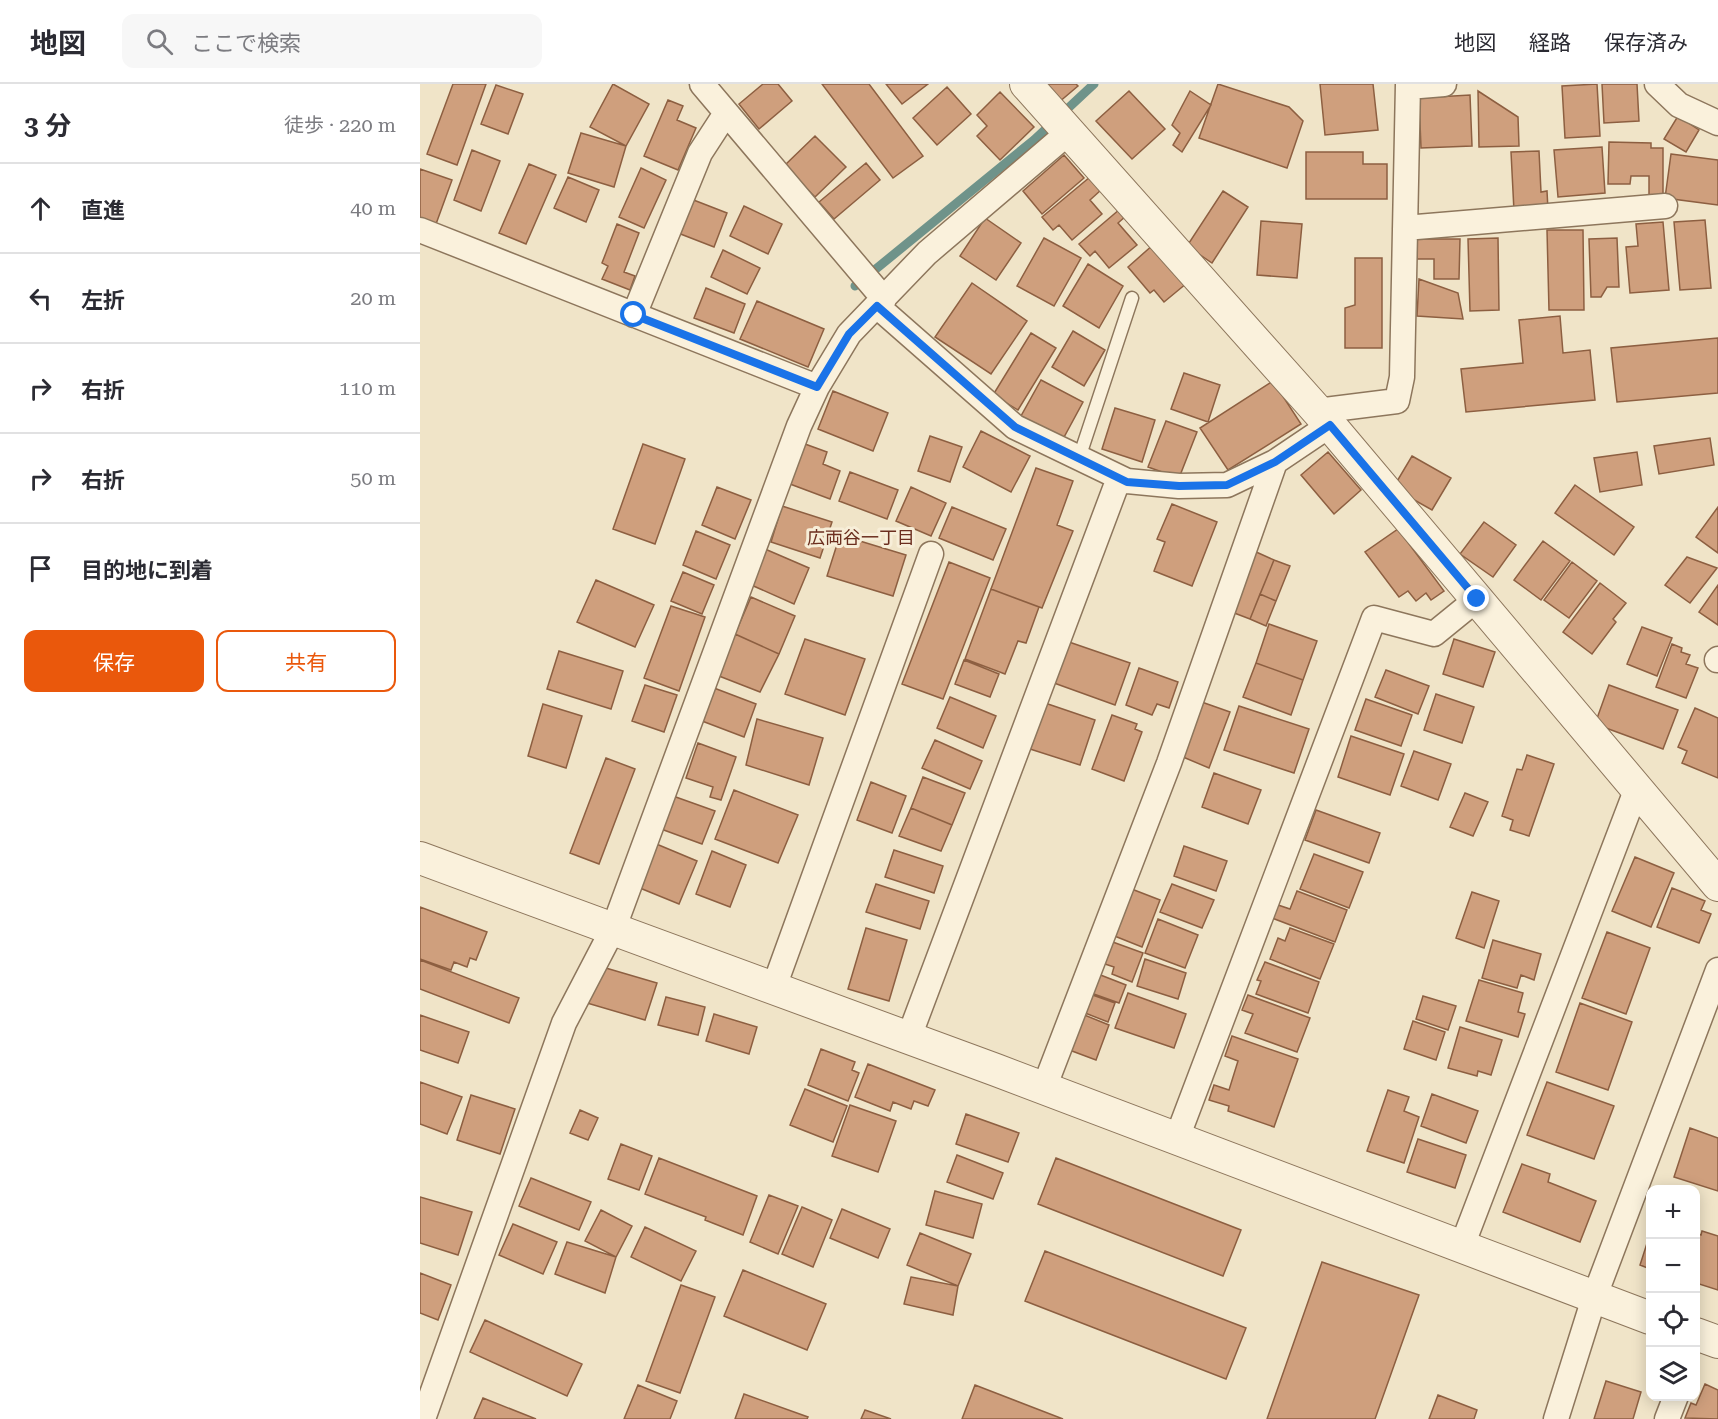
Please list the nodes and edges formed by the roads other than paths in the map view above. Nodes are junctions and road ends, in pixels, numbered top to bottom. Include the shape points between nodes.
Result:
1 (702, 84) edge
2 (1026, 84) edge
3 (1444, 84) edge
4 (1657, 84) edge
5 (1408, 85) edge
6 (726, 112) junction
7 (1718, 123) edge
8 (1068, 132) junction
9 (1665, 206) dead end
10 (1405, 228) junction
11 (420, 230) edge
12 (1132, 298) dead end
13 (880, 302) junction
14 (634, 315) junction
15 (817, 387) junction
16 (1324, 418) junction
17 (1079, 458) junction
18 (1275, 462) junction
19 (1119, 478) junction
20 (931, 554) dead end
21 (1477, 599) junction
22 (1637, 788) junction
23 (420, 858) edge
24 (1718, 885) edge
25 (614, 927) junction
26 (1718, 970) edge
27 (774, 987) junction
28 (909, 1037) junction
29 (1044, 1088) junction
30 (1177, 1138) junction
31 (1462, 1246) junction
32 (1594, 1298) junction
33 (1646, 1317) edge
34 (1674, 1401) edge
35 (423, 1419) edge
36 (1556, 1419) edge
37 (1667, 1419) edge

1 - 6 street
2 - 8 street
3 - 5 street
4 - 7 street via 1679,105
5 - 10 street
6 - 13 street
6 - 14 street via 700,153
8 - 13 street via 927,253
8 - 16 street
9 - 10 street
10 - 16 street via 1402,377 1397,401
11 - 14 street
12 - 17 lane
13 - 15 street via 849,334
13 - 17 street via 1015,427
14 - 15 street
15 - 25 street via 799,426
16 - 18 street
16 - 21 street
17 - 19 street
18 - 19 street via 1227,485 1179,486
18 - 29 street via 1169,763
19 - 28 street
20 - 27 street
21 - 22 street
21 - 30 street via 1434,634 1374,618
22 - 24 street
22 - 31 street
23 - 25 street
25 - 27 street
25 - 35 street via 564,1023
26 - 32 street
27 - 28 street
28 - 29 street
29 - 30 street
30 - 31 street
31 - 32 street
32 - 33 street
32 - 36 street
34 - 37 street

